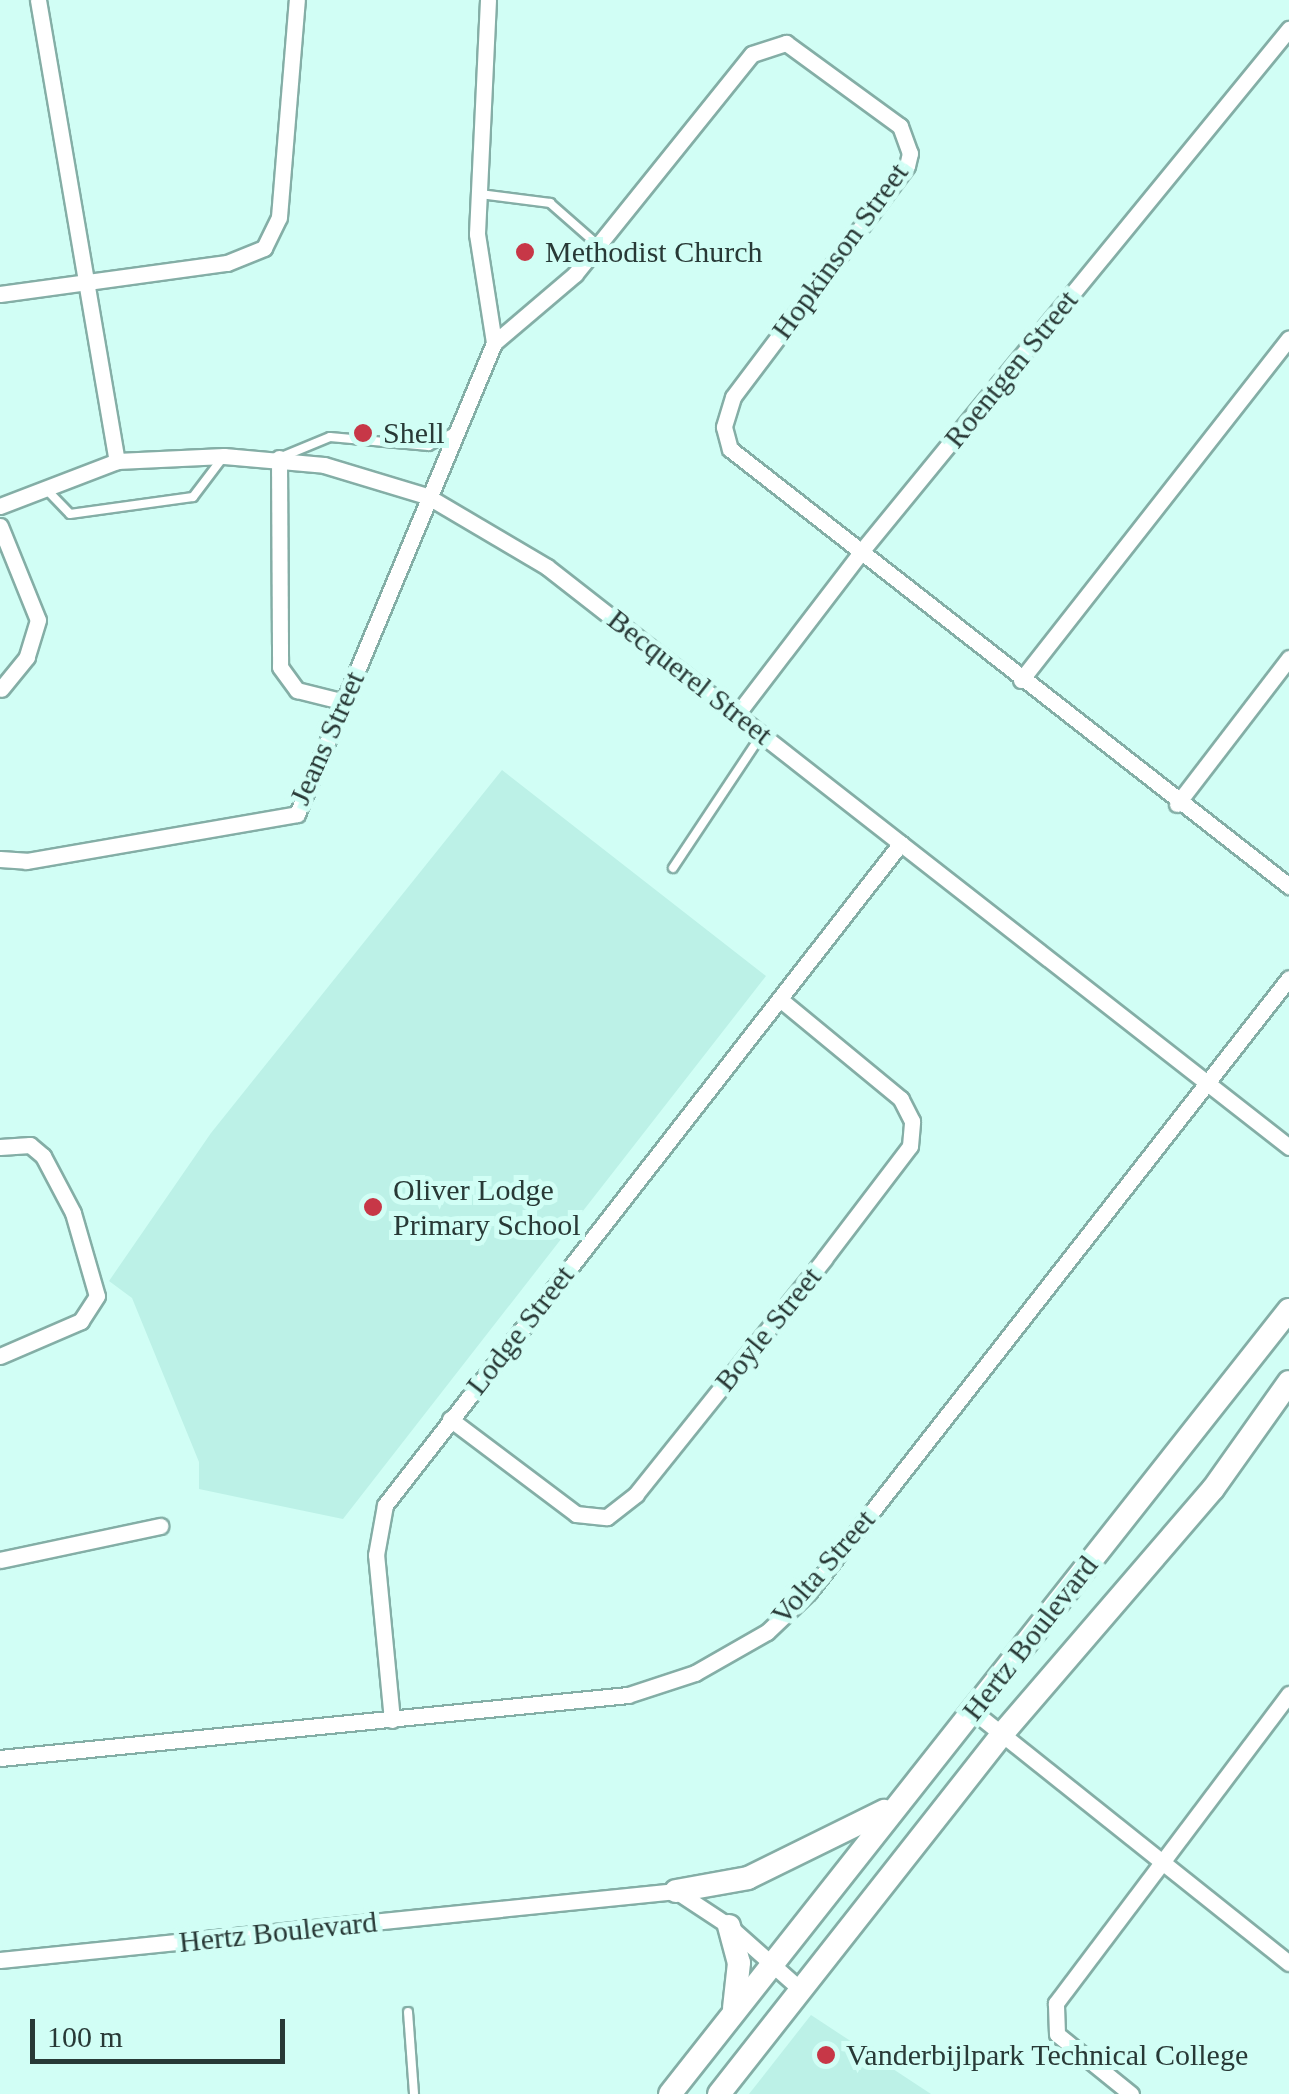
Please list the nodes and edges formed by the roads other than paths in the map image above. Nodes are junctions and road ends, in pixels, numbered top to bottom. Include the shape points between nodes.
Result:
1 (38, 0) edge
2 (297, 0) edge
3 (488, 0) edge
4 (1289, 30) edge
5 (476, 194) junction
6 (598, 245) junction
7 (87, 280) junction
8 (0, 294) edge
9 (1289, 338) edge
10 (494, 343) junction
11 (456, 430) junction
12 (224, 456) junction
13 (279, 458) junction
14 (118, 461) junction
15 (42, 486) junction
16 (427, 496) junction
17 (0, 506) edge
18 (0, 526) edge
19 (864, 548) junction
20 (1289, 658) edge
21 (1021, 680) junction
22 (1, 690) edge
23 (345, 702) junction
24 (738, 714) junction
25 (764, 733) junction
26 (1178, 804) junction
27 (901, 843) junction
28 (0, 860) edge
29 (673, 868) dead end
30 (1289, 886) edge
31 (1289, 978) edge
32 (782, 1000) junction
33 (1208, 1082) junction
34 (0, 1146) edge
35 (1289, 1146) edge
36 (1289, 1310) edge
37 (0, 1356) edge
38 (1289, 1382) edge
39 (450, 1420) junction
40 (160, 1526) dead end
41 (0, 1560) edge
42 (1287, 1701) edge
43 (973, 1711) junction
44 (392, 1720) junction
45 (1003, 1733) junction
46 (0, 1758) edge
47 (892, 1807) junction
48 (1159, 1864) junction
49 (676, 1891) junction
50 (729, 1926) junction
51 (0, 1960) edge
52 (1289, 1963) edge
53 (770, 1964) junction
54 (801, 1990) junction
55 (733, 2011) junction
56 (408, 2012) dead end
57 (414, 2094) edge
58 (670, 2094) edge
59 (719, 2094) edge
60 (1132, 2094) edge

1 - 7 street
2 - 7 street via 279,216 270,242 228,262
3 - 5 street
4 - 19 street, Roentgen Street
5 - 6 lane via 550,202
5 - 10 street via 478,264
6 - 10 street, Hopkinson Street via 562,286
6 - 19 street, Hopkinson Street via 762,48 797,48 900,126 909,142 908,166 732,397 724,426 730,449
7 - 8 street
7 - 14 street
9 - 21 street
10 - 11 street, Hopkinson Street
11 - 13 lane via 428,446 330,437
11 - 16 street, Hopkinson Street
12 - 13 street, Becquerel Street
12 - 14 street, Becquerel Street
12 - 15 lane via 193,497 70,514
13 - 16 street, Becquerel Street
13 - 23 street via 280,667 297,690
14 - 15 street, Becquerel Street
15 - 17 street, Becquerel Street
16 - 23 street, Jeans Street
16 - 24 street, Becquerel Street via 547,567
18 - 22 street via 38,620 27,657
19 - 21 street
19 - 24 street, Roentgen Street
20 - 26 street
21 - 26 street
23 - 28 street, Jeans Street via 297,814
24 - 25 street, Becquerel Street
25 - 27 street, Becquerel Street
25 - 29 lane
26 - 30 street
27 - 32 street, Lodge Street
27 - 33 street, Becquerel Street
31 - 33 street, Volta Street
32 - 39 street, Lodge Street
32 - 39 street, Boyle Street via 901,1098 912,1121 910,1146 824,1259 636,1494 607,1517 564,1507
33 - 35 street, Becquerel Street
33 - 44 street, Volta Street via 809,1592 767,1632 668,1686
34 - 37 street via 30,1145 43,1156 73,1214 98,1296 81,1321
36 - 43 street, Hertz Boulevard
38 - 45 street, Hertz Boulevard via 1213,1489
39 - 44 street, Lodge Street via 385,1505 378,1528
40 - 41 street
42 - 48 street
43 - 45 street
43 - 47 street, Hertz Boulevard
44 - 46 street, Volta Street
45 - 48 street
45 - 54 street, Hertz Boulevard
47 - 49 street via 748,1878
47 - 53 street, Hertz Boulevard
48 - 52 street
48 - 60 street via 1056,2003 1058,2034
49 - 50 street
49 - 51 street, Hertz Boulevard
50 - 53 street
50 - 55 street via 739,1963
53 - 54 street
53 - 55 street, Hertz Boulevard
54 - 59 street, Hertz Boulevard
55 - 58 street, Hertz Boulevard
56 - 57 lane

